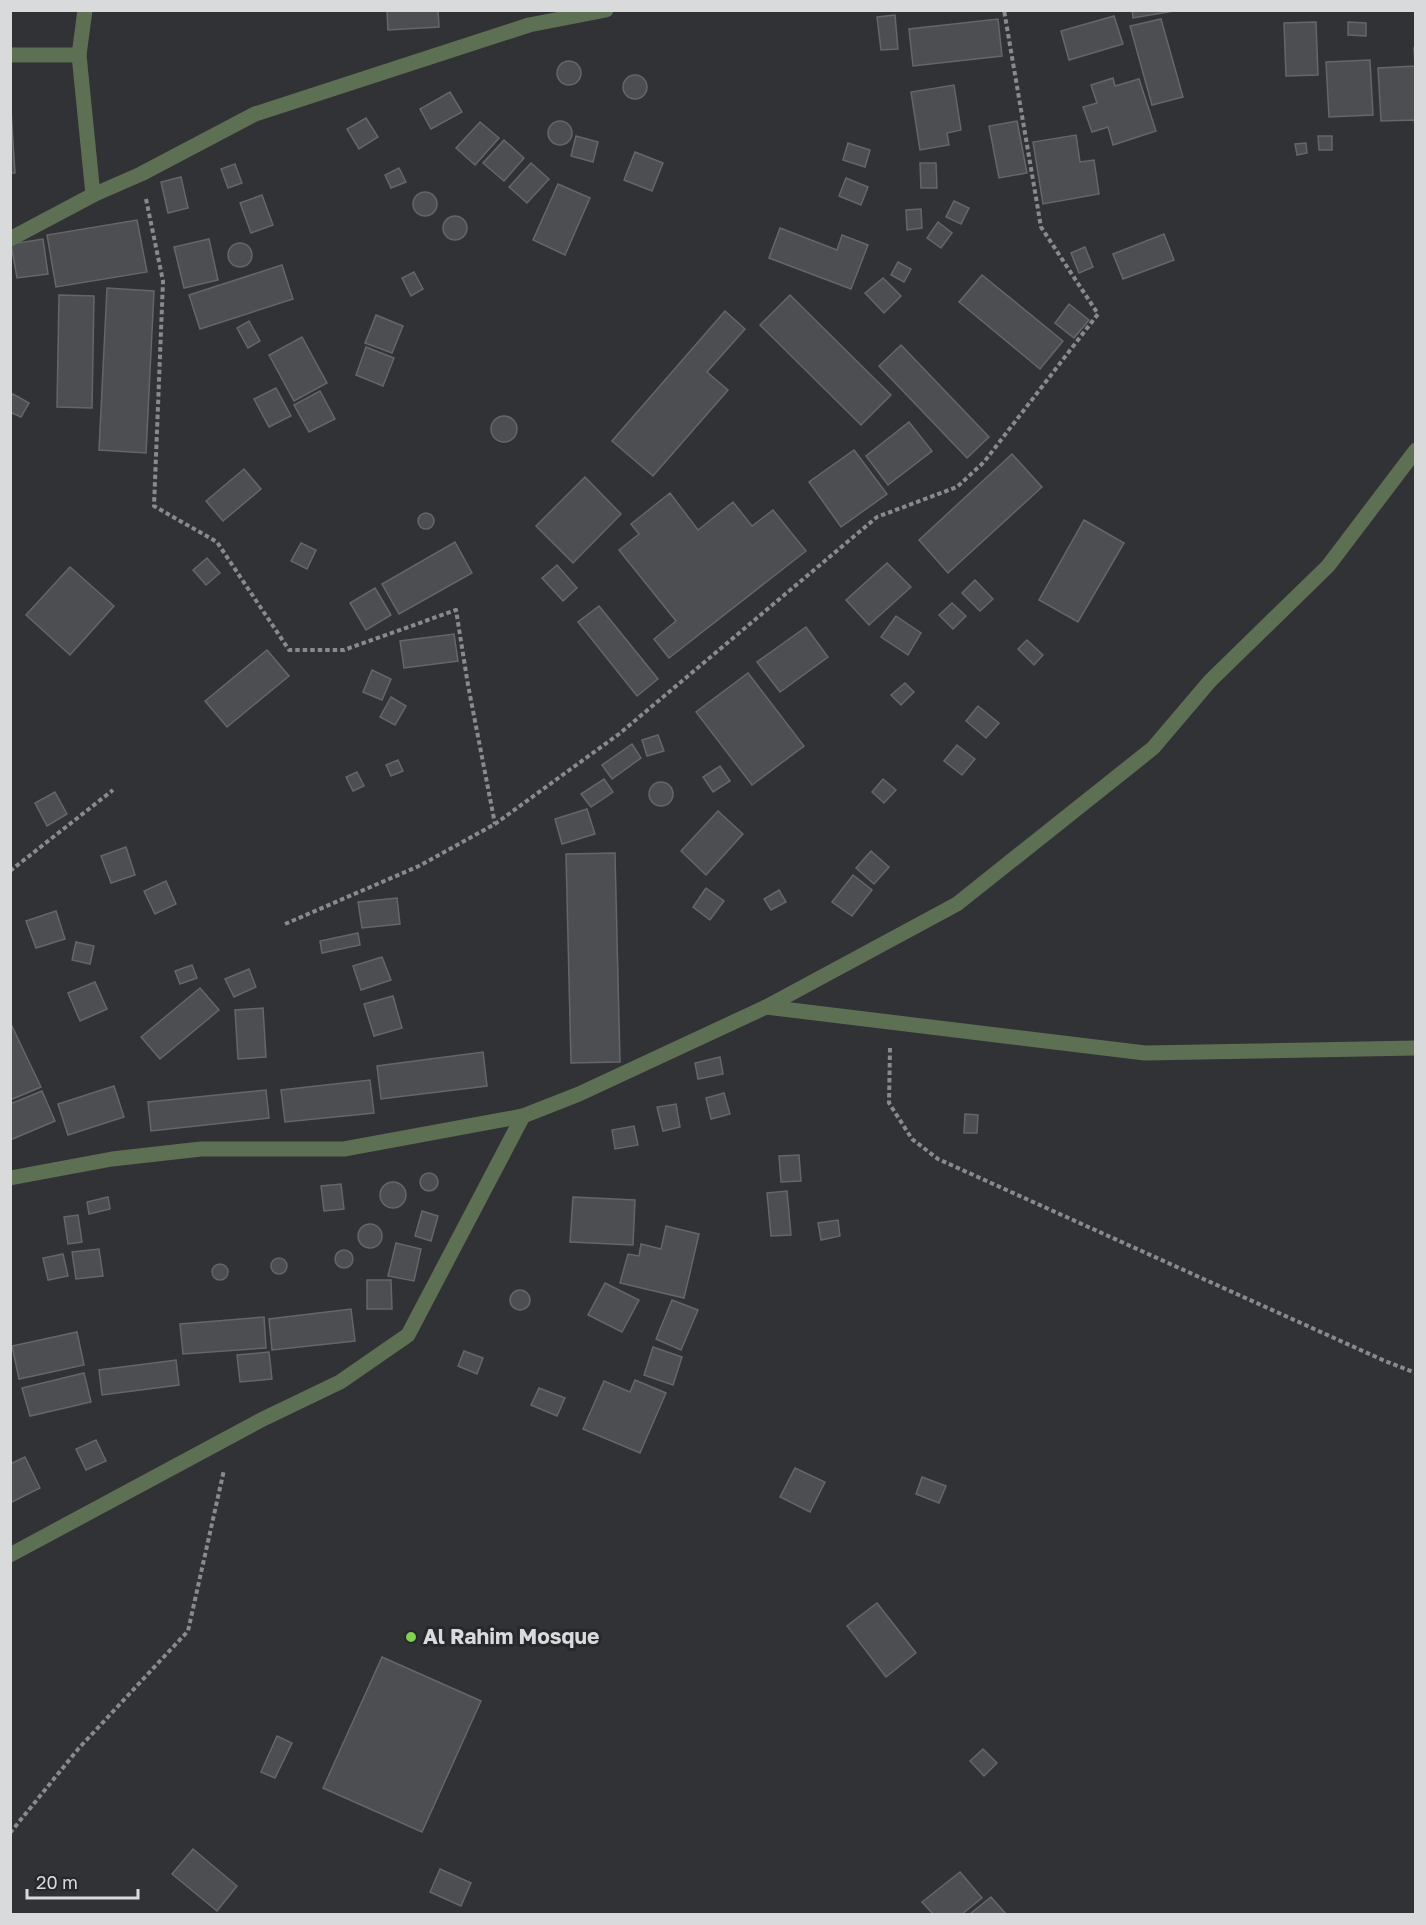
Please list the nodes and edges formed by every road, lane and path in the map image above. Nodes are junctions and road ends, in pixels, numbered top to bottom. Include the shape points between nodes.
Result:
1 (85, 10) edge
2 (606, 10) edge
3 (1004, 10) edge
4 (79, 54) junction
5 (10, 55) edge
6 (141, 174) junction
7 (93, 195) junction
8 (10, 239) edge
9 (1416, 450) edge
10 (113, 790) dead end
11 (495, 824) junction
12 (10, 871) edge
13 (285, 924) dead end
14 (766, 1007) junction
15 (889, 1022) junction
16 (1416, 1048) edge
17 (523, 1116) junction
18 (10, 1178) edge
19 (1416, 1373) edge
20 (224, 1468) dead end
21 (10, 1555) edge
22 (10, 1833) edge

1 - 4 street
2 - 6 street via 529,25 255,114
3 - 11 path via 1041,227 1098,314 984,462 957,487 877,517 619,734
4 - 5 street
4 - 7 street
6 - 7 street
6 - 11 path via 163,281 154,506 217,542 290,650 344,650 456,610
7 - 8 street
9 - 14 street via 1328,566 1210,681 1153,748 957,904
10 - 12 path
11 - 13 path via 419,866
14 - 15 street
14 - 17 street
15 - 16 street via 1145,1053
15 - 19 path via 890,1103 912,1139 938,1159
17 - 18 street via 345,1149 201,1149 112,1159
17 - 21 street via 408,1335 340,1382 252,1424
20 - 22 path via 188,1631 79,1748

